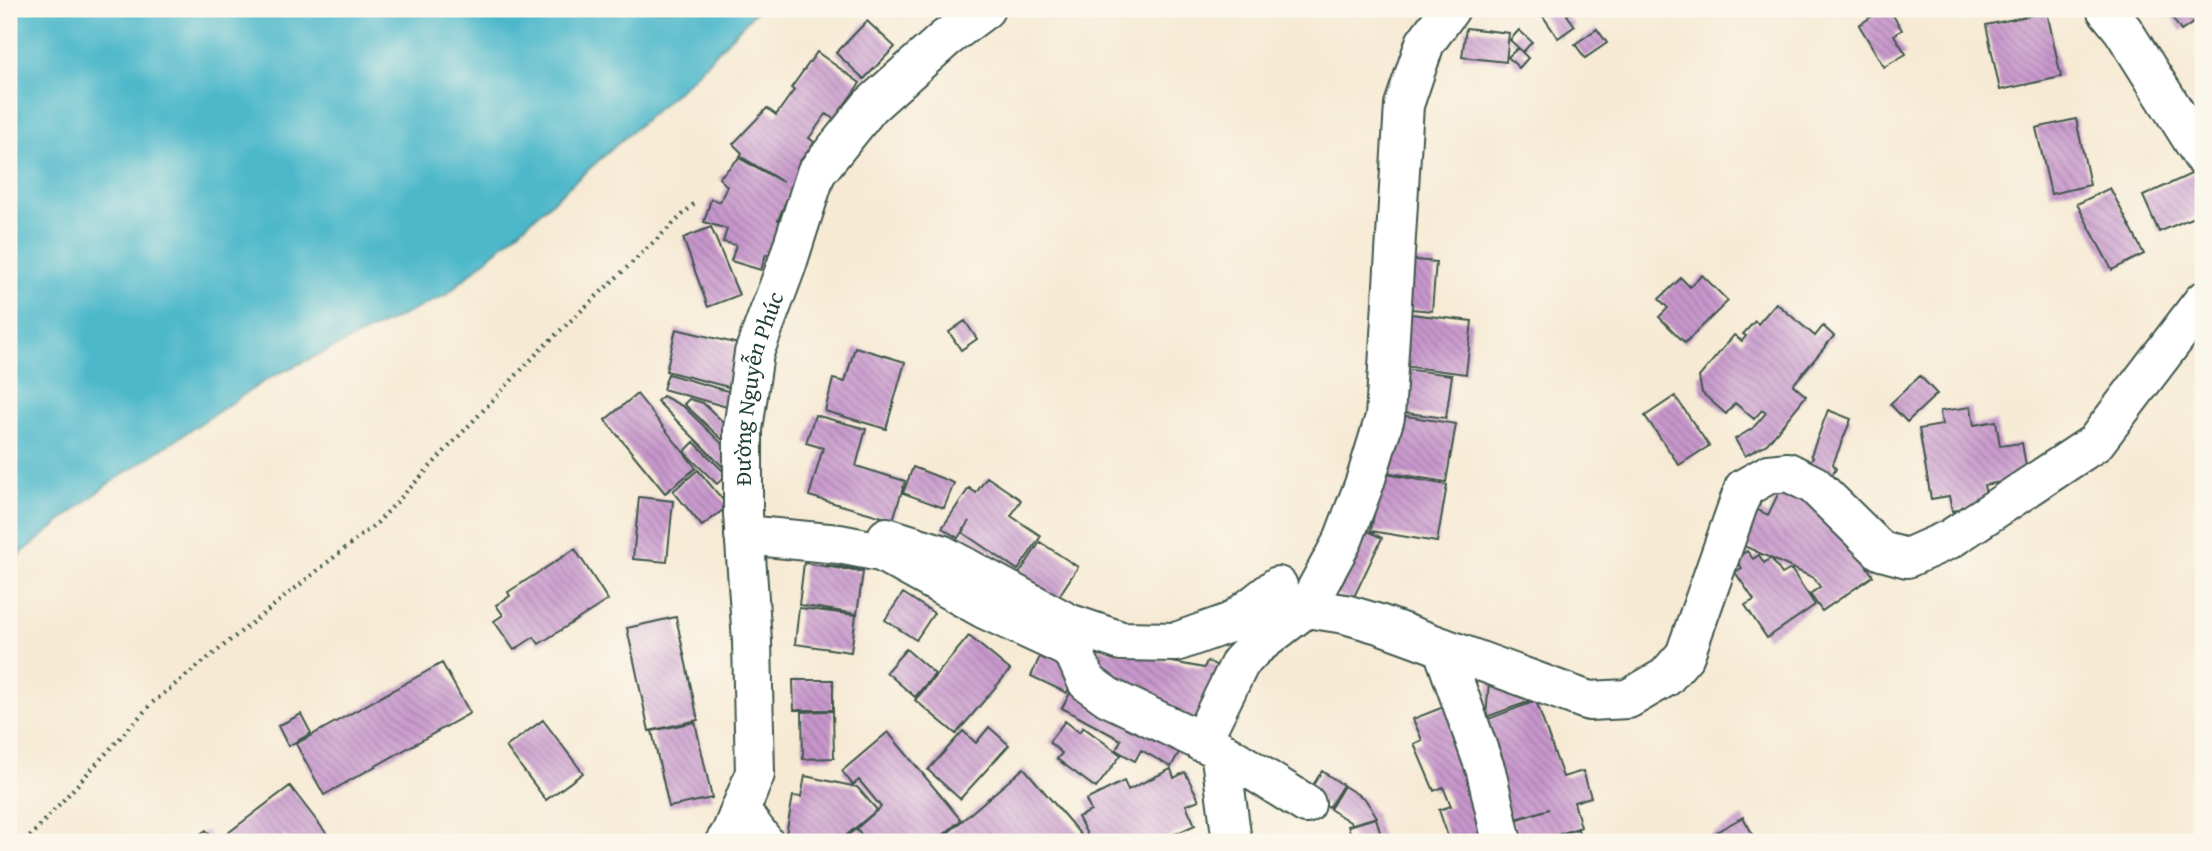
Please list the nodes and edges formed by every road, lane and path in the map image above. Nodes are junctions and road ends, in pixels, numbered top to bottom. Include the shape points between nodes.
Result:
1 (985, 9) edge
2 (1450, 9) edge
3 (2106, 9) edge
4 (2203, 157) edge
5 (695, 203) dead end
6 (2203, 301) edge
7 (744, 525) junction
8 (1292, 597) junction
9 (1442, 647) junction
10 (1210, 746) junction
11 (1306, 804) dead end
12 (732, 826) edge
13 (25, 842) edge
14 (764, 842) edge
15 (1233, 842) edge
16 (1502, 842) edge

1 - 7 street, Đường Nguyễn Phúc via 945,38 870,106 816,173 754,353 743,429
2 - 8 street via 1425,43 1404,105 1385,417 1343,540
3 - 4 street
5 - 13 path via 544,347 378,522 152,703
6 - 9 street via 2095,443 1950,539 1907,558 1881,551 1814,485 1788,471 1769,474 1744,488 1685,655 1648,690 1628,699 1589,701
7 - 8 street via 849,526 941,554 1068,623 1121,641 1176,642
7 - 10 street via 881,552 984,609 1066,647 1087,682 1108,697
7 - 12 street, Đường Nguyễn Phúc via 755,774
8 - 9 street
8 - 10 street via 1240,663
9 - 16 street via 1486,771
10 - 11 street
10 - 15 street
12 - 14 street

